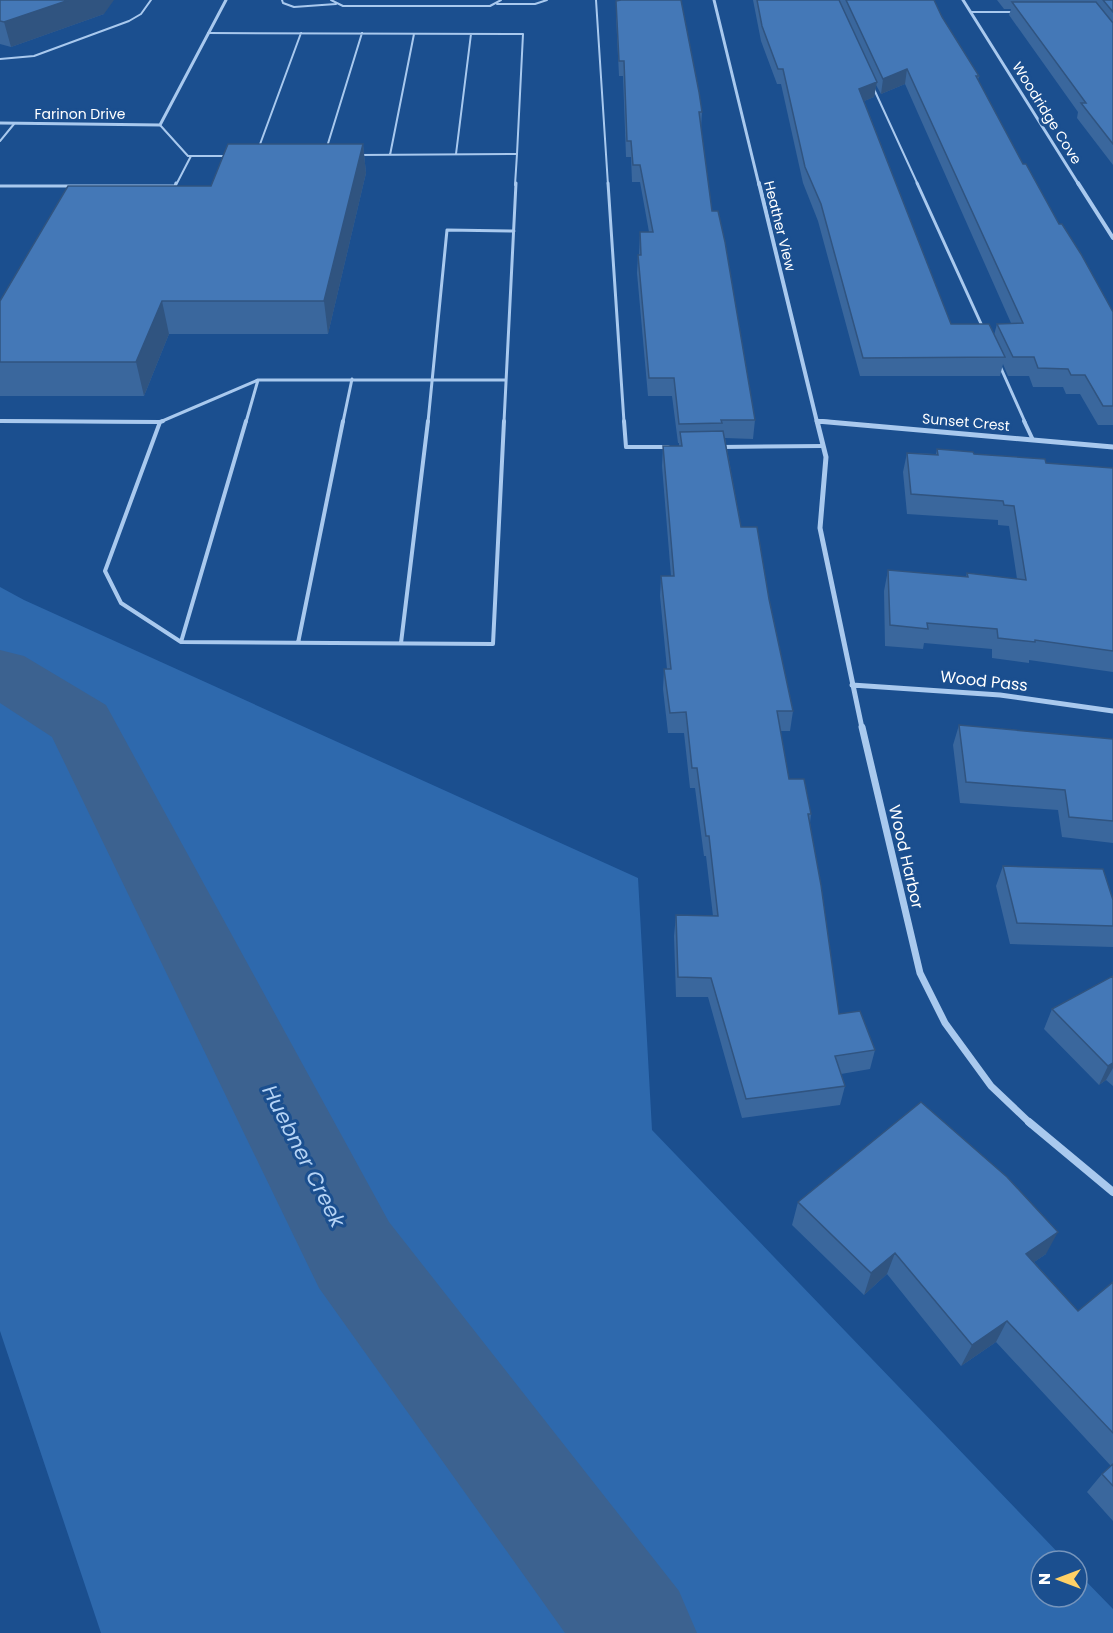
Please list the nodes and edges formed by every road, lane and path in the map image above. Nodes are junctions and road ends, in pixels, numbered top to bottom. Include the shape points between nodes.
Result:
1 (151, 0) edge
2 (226, 0) edge
3 (282, 0) edge
4 (332, 0) edge
5 (501, 0) edge
6 (547, 0) edge
7 (596, 0) edge
8 (714, 0) edge
9 (963, 0) edge
10 (337, 4) junction
11 (497, 4) junction
12 (970, 12) junction
13 (1026, 12) edge
14 (208, 33) junction
15 (301, 33) junction
16 (362, 33) junction
17 (414, 34) junction
18 (471, 34) junction
19 (0, 59) edge
20 (873, 86) edge
21 (0, 123) edge
22 (14, 124) junction
23 (160, 125) junction
24 (0, 141) edge
25 (456, 154) junction
26 (518, 154) junction
27 (256, 155) edge
28 (324, 155) edge
29 (357, 155) edge
30 (390, 155) junction
31 (191, 156) junction
32 (234, 156) edge
33 (0, 186) edge
34 (514, 231) junction
35 (1113, 238) edge
36 (985, 333) edge
37 (999, 365) edge
38 (352, 379) junction
39 (258, 380) junction
40 (433, 380) junction
41 (506, 380) junction
42 (0, 421) edge
43 (817, 421) junction
44 (160, 422) junction
45 (1034, 440) junction
46 (823, 446) junction
47 (673, 447) edge
48 (719, 447) edge
49 (1113, 447) edge
50 (826, 457) joint
51 (181, 642) junction
52 (298, 643) junction
53 (401, 643) junction
54 (852, 685) junction
55 (1113, 711) edge
56 (1113, 1192) edge

1 - 19 lane via 141,14 129,21 34,56
2 - 14 street
3 - 10 lane via 294,6
4 - 10 lane
5 - 11 lane
6 - 11 lane via 515,6
7 - 47 lane via 626,447
8 - 43 street, Heather View
9 - 12 street, Woodridge Cove
10 - 11 lane
12 - 13 lane
12 - 35 street, Woodridge Cove
14 - 15 lane
14 - 23 street
15 - 16 lane
15 - 27 lane
16 - 17 lane
16 - 28 lane
17 - 18 lane
17 - 30 lane
18 - 25 lane
18 - 26 lane via 523,34
20 - 36 lane
21 - 22 street, Farinon Drive
22 - 23 street, Farinon Drive
22 - 24 lane
23 - 31 lane
25 - 26 lane
25 - 30 lane
26 - 34 lane
29 - 30 lane
31 - 32 lane
31 - 33 lane via 175,186
34 - 40 lane via 447,230
34 - 41 lane
37 - 45 lane
38 - 39 lane
38 - 40 lane
38 - 52 lane
39 - 44 lane
39 - 51 lane
40 - 41 lane
40 - 53 lane
41 - 53 lane via 493,644
42 - 44 lane
43 - 45 street, Sunset Crest
43 - 46 street, Heather View
44 - 51 lane via 105,571 121,603
45 - 49 street, Sunset Crest
46 - 48 lane
46 - 50 street, Heather View
50 - 54 street, Wood Harbor via 820,528
51 - 52 lane
52 - 53 lane
54 - 55 street, Wood Pass via 1000,695
54 - 56 street, Wood Harbor via 920,973 945,1023 991,1086

